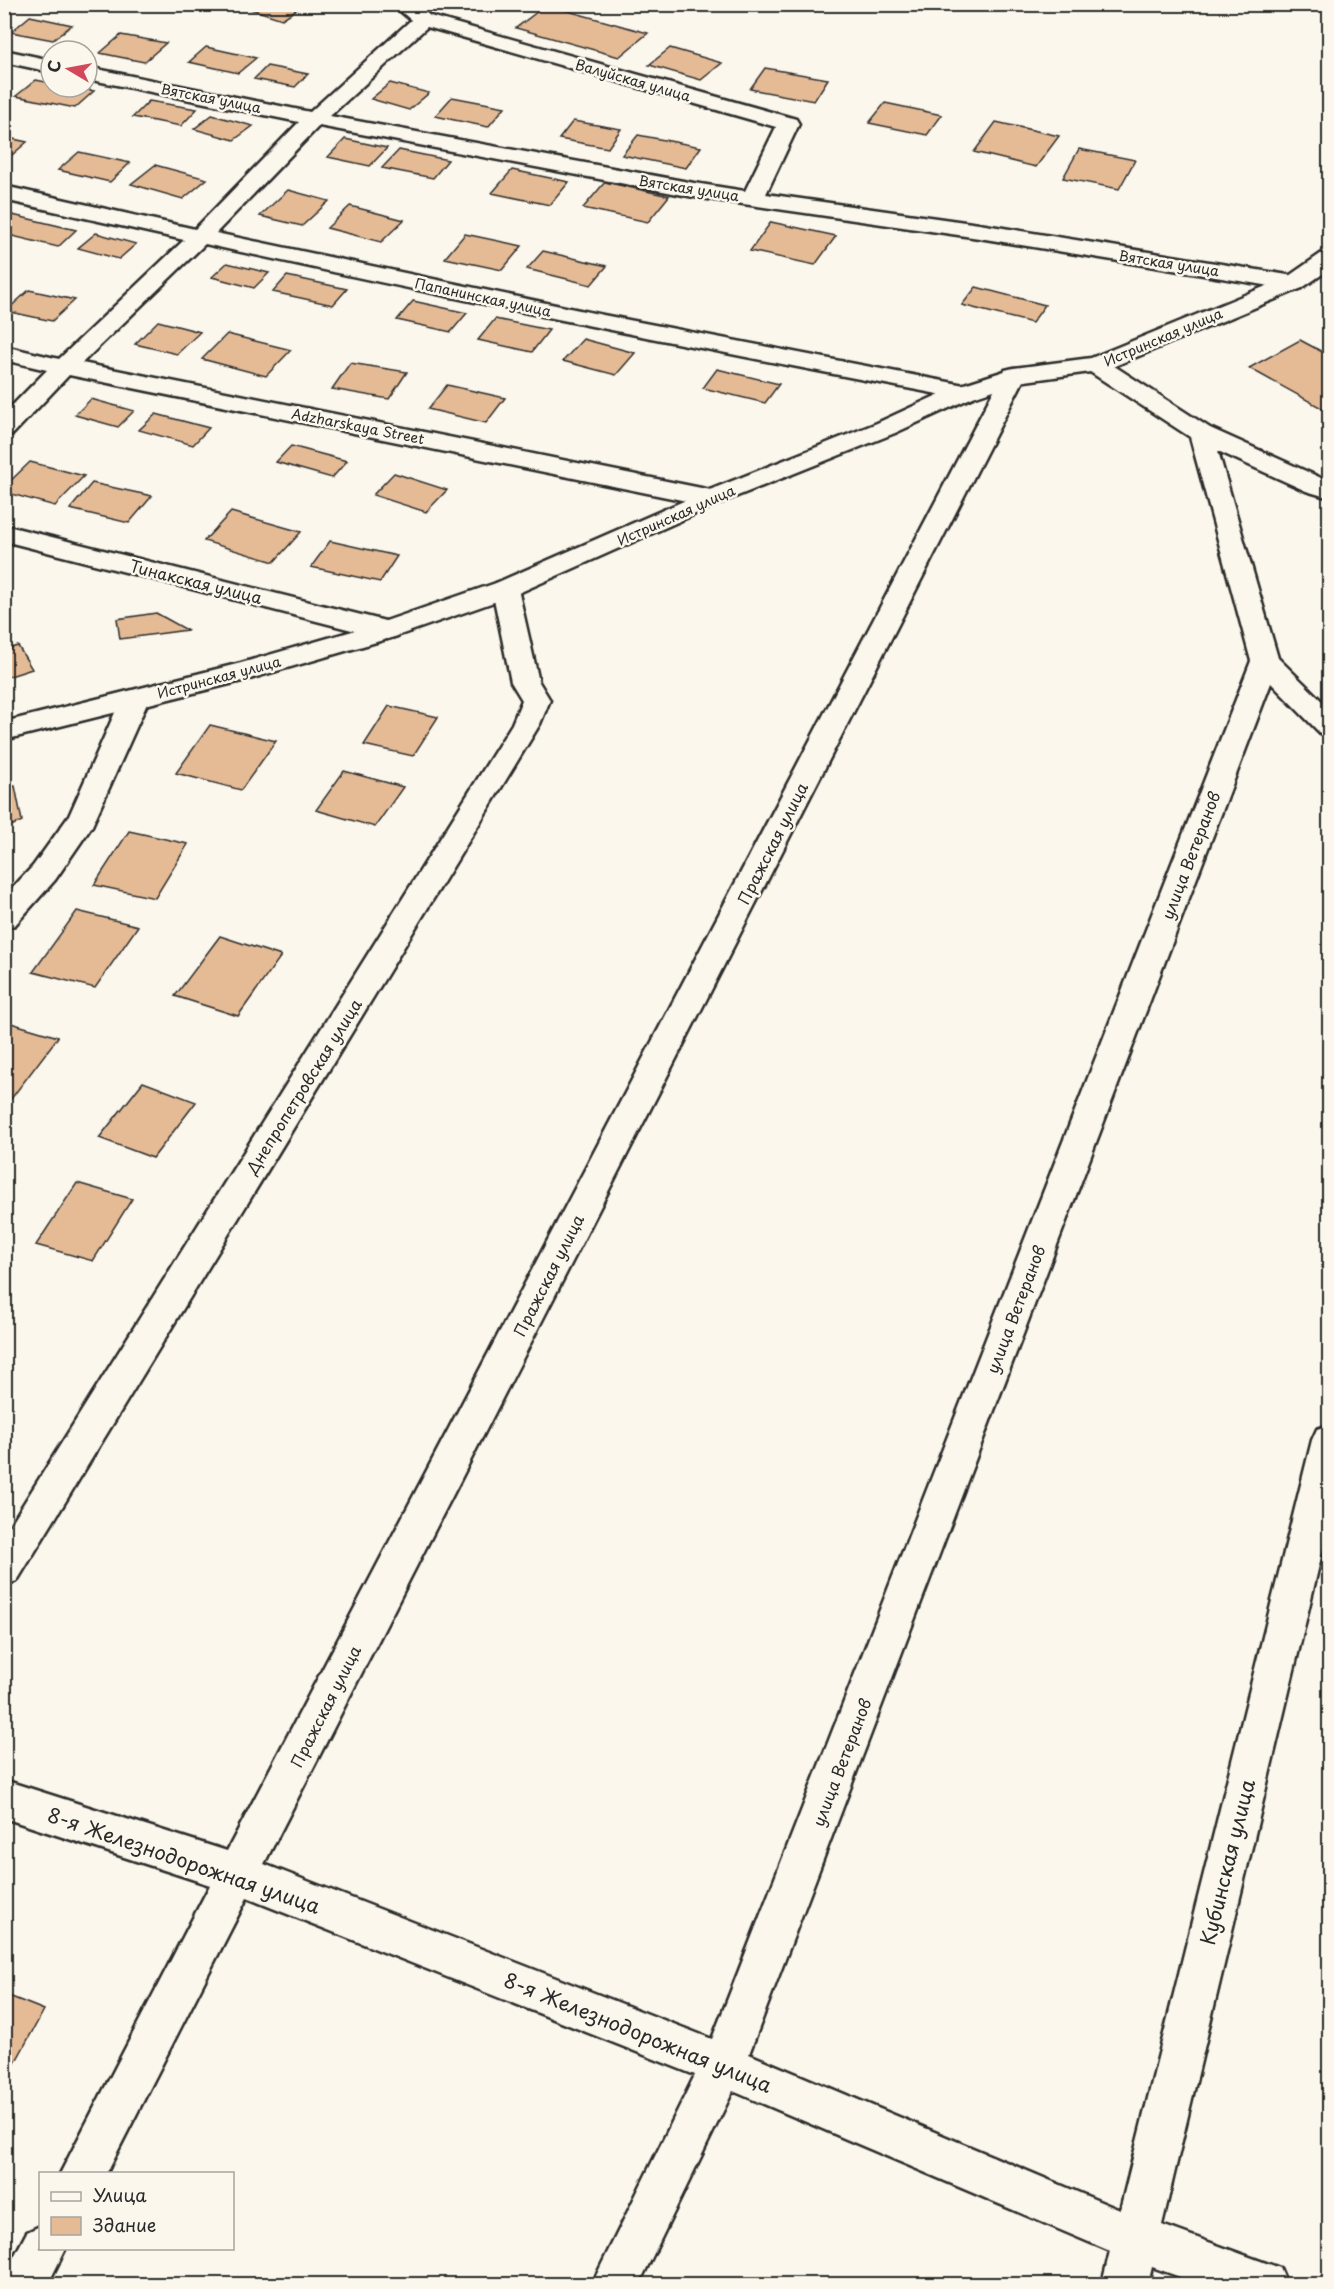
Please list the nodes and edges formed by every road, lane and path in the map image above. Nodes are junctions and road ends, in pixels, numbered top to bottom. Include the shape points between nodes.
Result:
1 (402, 4) edge
2 (423, 20) junction
3 (4, 56) edge
4 (39, 63) edge
5 (99, 75) edge
6 (314, 119) junction
7 (4, 193) edge
8 (753, 198) junction
9 (200, 237) junction
10 (1329, 258) edge
11 (1294, 283) junction
12 (4, 353) edge
13 (1096, 365) junction
14 (64, 367) junction
15 (1014, 375) junction
16 (964, 392) junction
17 (4, 429) edge
18 (1201, 434) junction
19 (1329, 490) edge
20 (711, 498) junction
21 (4, 533) edge
22 (506, 589) junction
23 (387, 630) junction
24 (1265, 661) junction
25 (135, 699) junction
26 (1329, 726) edge
27 (4, 731) edge
28 (4, 917) edge
29 (1329, 1440) edge
30 (4, 1569) edge
31 (4, 1798) edge
32 (238, 1874) junction
33 (723, 2065) junction
34 (83, 2172) edge
35 (1136, 2239) junction
36 (42, 2250) edge
37 (24, 2284) edge
38 (615, 2284) edge
39 (1125, 2284) edge
40 (1264, 2284) edge

1 - 2 street, Валуйская улица
2 - 6 street
2 - 8 street, Валуйская улица via 788,124
3 - 4 street
5 - 6 street, Вятская улица
6 - 8 street, Вятская улица
6 - 9 street
7 - 9 street, Папанинская улица
8 - 11 street, Вятская улица
9 - 14 street
9 - 16 street, Папанинская улица via 723,347
10 - 11 street, Истринская улица
11 - 13 street, Истринская улица
12 - 14 street, Adzharskaya Street
13 - 15 street, Истринская улица
13 - 18 street
14 - 17 street
14 - 20 street, Adzharskaya Street
15 - 16 street, Истринская улица
15 - 32 street, Пражская улица
16 - 20 street, Истринская улица via 886,428
18 - 19 street
18 - 24 street
20 - 22 street, Истринская улица
21 - 23 street, Тинакская улица
22 - 23 street, Истринская улица
22 - 30 street, Днепропетровская улица via 525,682 536,700 526,724
23 - 25 street, Истринская улица
24 - 26 street
24 - 33 street, улица Ветеранов
25 - 27 street, Истринская улица
25 - 28 street via 82,819 44,873
29 - 35 street, Кубинская улица
31 - 32 street, 8-я Железнодорожная улица
32 - 33 street, 8-я Железнодорожная улица
32 - 34 street, Пражская улица
33 - 35 street, 8-я Железнодорожная улица
33 - 38 street, улица Ветеранов
35 - 39 street, Кубинская улица
35 - 40 street, 8-я Железнодорожная улица
36 - 37 street

